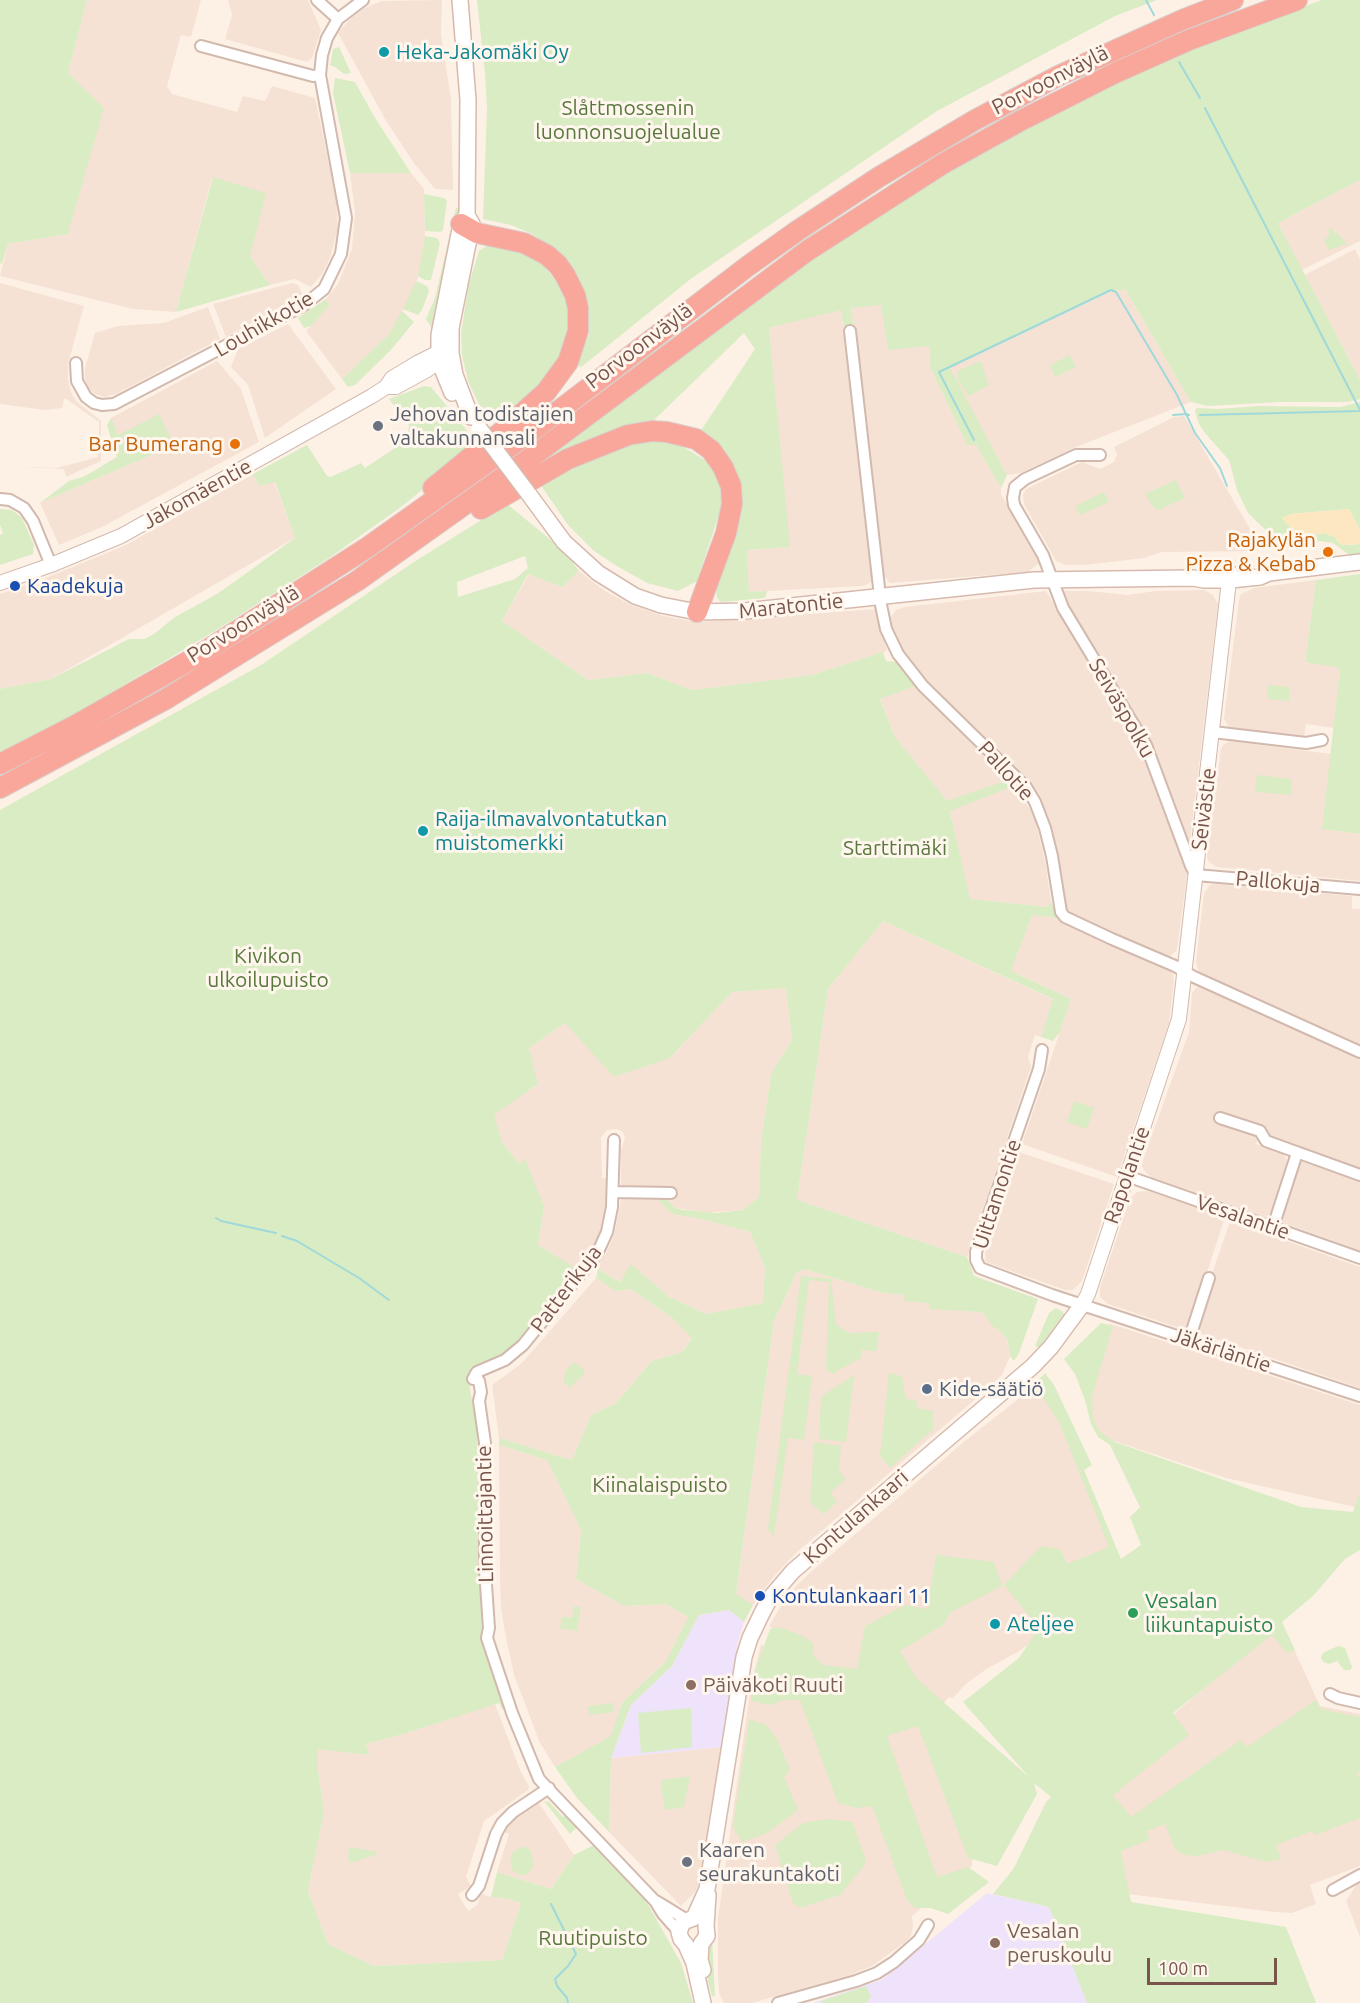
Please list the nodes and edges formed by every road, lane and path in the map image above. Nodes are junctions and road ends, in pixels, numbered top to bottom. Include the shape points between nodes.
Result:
1 (318, 0) edge
2 (363, 0) edge
3 (460, 0) edge
4 (1233, 0) edge
5 (1297, 0) edge
6 (338, 19) junction
7 (201, 46) dead end
8 (320, 75) junction
9 (467, 223) junction
10 (850, 331) dead end
11 (443, 355) junction
12 (76, 363) dead end
13 (423, 372) junction
14 (445, 379) junction
15 (386, 387) junction
16 (475, 423) junction
17 (1100, 455) dead end
18 (0, 499) edge
19 (1360, 562) edge
20 (51, 565) junction
21 (1230, 576) junction
22 (318, 579) junction
23 (1053, 580) junction
24 (357, 581) junction
25 (0, 582) edge
26 (880, 597) junction
27 (697, 612) junction
28 (1214, 732) junction
29 (1322, 740) dead end
30 (0, 764) edge
31 (0, 789) edge
32 (1196, 875) junction
33 (1360, 889) edge
34 (1185, 971) junction
35 (1171, 1044) joint
36 (1042, 1050) dead end
37 (1360, 1052) edge
38 (1220, 1118) dead end
39 (614, 1140) dead end
40 (1297, 1153) junction
41 (1360, 1175) edge
42 (1127, 1176) junction
43 (614, 1192) junction
44 (671, 1193) dead end
45 (1273, 1227) junction
46 (1360, 1258) edge
47 (1209, 1278) dead end
48 (1082, 1305) junction
49 (1189, 1340) junction
50 (475, 1374) joint
51 (1360, 1396) edge
52 (1330, 1694) dead end
53 (1360, 1703) edge
54 (547, 1786) junction
55 (1360, 1875) edge
56 (1334, 1890) dead end
57 (472, 1895) dead end
58 (928, 1925) dead end
59 (692, 1931) junction
60 (703, 2003) edge
61 (711, 2003) edge
62 (778, 2003) edge

1 - 6 street
2 - 6 street, Louhikkotie
3 - 9 main road via 468,100
4 - 22 highway, Porvoonväylä via 1058,76 879,177 748,266 478,470
5 - 24 highway, Porvoonväylä via 1189,40 1087,87 978,143 887,198 807,251 537,453
6 - 8 street, Louhikkotie via 324,47
7 - 8 street
8 - 12 street, Louhikkotie via 346,219 341,254 324,289 296,310 114,404 94,403 86,397 77,381
9 - 11 main road via 451,328
9 - 22 highway via 524,243 558,265 578,308 573,352 557,378 532,405
10 - 26 street, Pallotie
11 - 13 street, Jakomäentie
11 - 14 main road, Maratontie
11 - 15 street, Jakomäentie via 417,363 392,378
11 - 16 main road, Maratontie
13 - 14 street
13 - 15 street, Jakomäentie via 396,387
14 - 16 main road, Maratontie via 456,403
15 - 20 street, Jakomäentie via 121,536
16 - 27 main road, Maratontie, bridge via 581,559 635,596
17 - 23 street, Seiväspolku via 1076,455 1015,487 1014,505
18 - 20 street via 24,508
19 - 21 main road, Maratontie
20 - 25 street, Jakomäentie
21 - 23 main road, Maratontie via 1204,573 1193,578
21 - 28 street, Seivästie
22 - 30 highway, Porvoonväylä via 150,684
23 - 26 main road, Maratontie
23 - 32 street, Seiväspolku via 1063,608 1146,745
24 - 27 highway via 568,459 628,435 667,432 696,439 711,450 731,486 729,523
24 - 31 highway, Porvoonväylä via 166,699
26 - 27 main road, Maratontie
26 - 34 street, Pallotie via 889,637 902,660 923,686 1026,787 1035,802 1052,856 1060,912
28 - 29 street via 1306,744
28 - 32 street, Seivästie
32 - 33 street, Pallokuja
32 - 34 street, Seivästie
34 - 35 street, Seivästie
34 - 37 street, Pallotie
35 - 42 street, Rapolantie
36 - 48 street, Uittamontie via 976,1260 983,1270
38 - 40 street via 1260,1131 1266,1141
39 - 43 street, Patterikuja
40 - 41 street
40 - 45 street
42 - 45 street, Vesalantie
42 - 48 street, Rapolantie
43 - 44 street
43 - 50 street, Patterikuja via 607,1232 590,1266 516,1352
45 - 46 street, Vesalantie
47 - 49 street
48 - 49 street, Jäkärläntie
48 - 59 main road, Kontulankaari via 1033,1366 807,1558 770,1598 744,1657 707,1889
49 - 51 street, Jäkärläntie
50 - 54 street, Linnoittajantie via 481,1392 485,1443 485,1570 494,1657 512,1713
52 - 53 street
54 - 57 street via 502,1823
54 - 59 street, Linnoittajantie via 655,1901
55 - 56 street
58 - 62 street via 919,1940 876,1973
59 - 60 main road
59 - 61 main road, Kontulankaari

